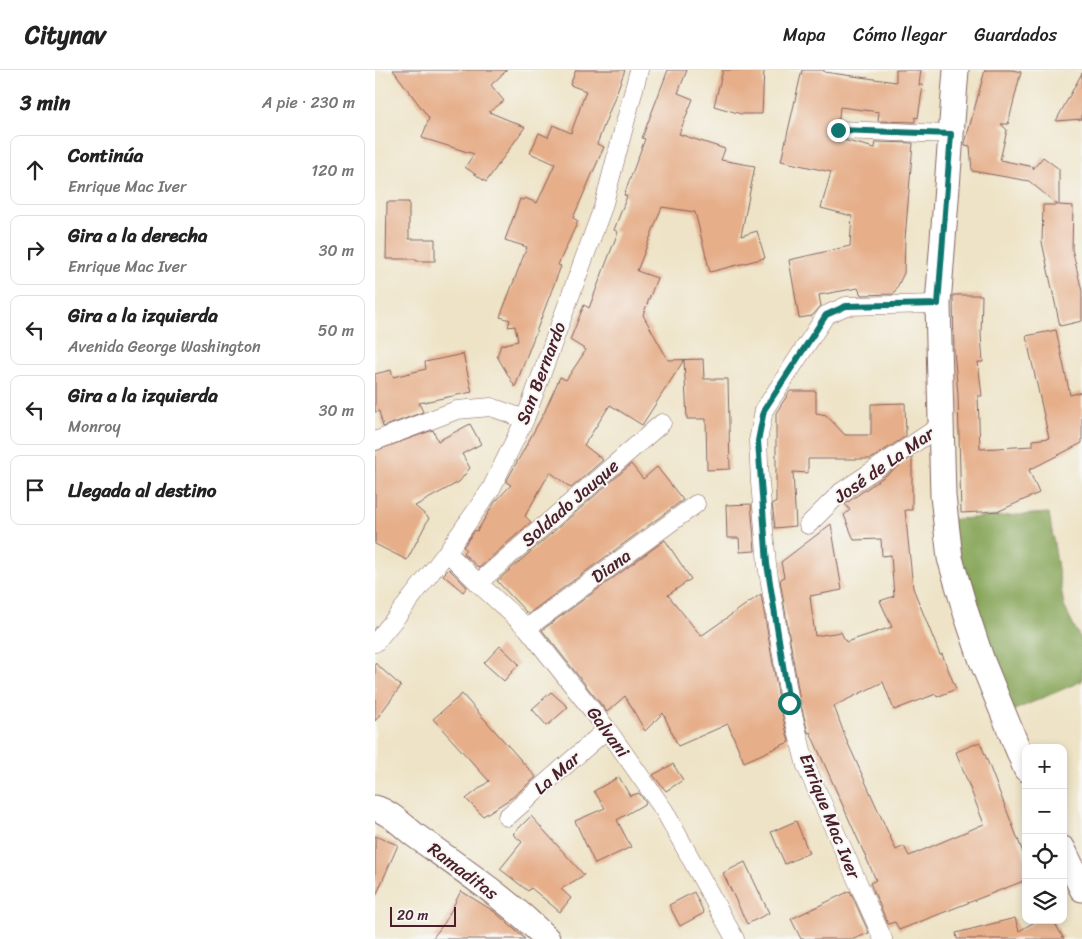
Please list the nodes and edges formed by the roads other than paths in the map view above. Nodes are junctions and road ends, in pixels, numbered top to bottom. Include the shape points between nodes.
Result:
1 (639, 70) edge
2 (956, 70) edge
3 (838, 130) dead end
4 (951, 134) junction
5 (938, 304) junction
6 (525, 419) junction
7 (662, 423) dead end
8 (940, 426) junction
9 (375, 441) edge
10 (696, 504) dead end
11 (808, 525) dead end
12 (447, 552) junction
13 (478, 583) junction
14 (527, 628) junction
15 (375, 643) edge
16 (607, 729) junction
17 (1022, 759) edge
18 (376, 807) edge
19 (507, 817) dead end
20 (1067, 857) edge
21 (1082, 889) edge
22 (547, 939) edge
23 (735, 939) edge
24 (883, 939) edge

1 - 6 street, San Bernardo via 603,207
2 - 4 main road
3 - 4 street
4 - 5 main road
5 - 8 main road
5 - 24 street, Enrique Mac Iver via 846,306 826,315 764,410 758,441 767,564 789,703 806,766
6 - 9 street via 491,407 457,410
6 - 12 street, San Bernardo via 491,489
7 - 13 street, Soldado Jauque
8 - 11 street, José de La Mar via 841,492
8 - 17 main road via 943,496 951,558 982,661
10 - 14 street, Diana
12 - 13 street, Galvani
12 - 15 street, San Bernardo
13 - 14 street, Galvani
14 - 16 street, Galvani
16 - 19 street, La Mar
16 - 23 street, Galvani via 664,810
18 - 22 main road, Ramaditas via 453,862
20 - 21 main road

